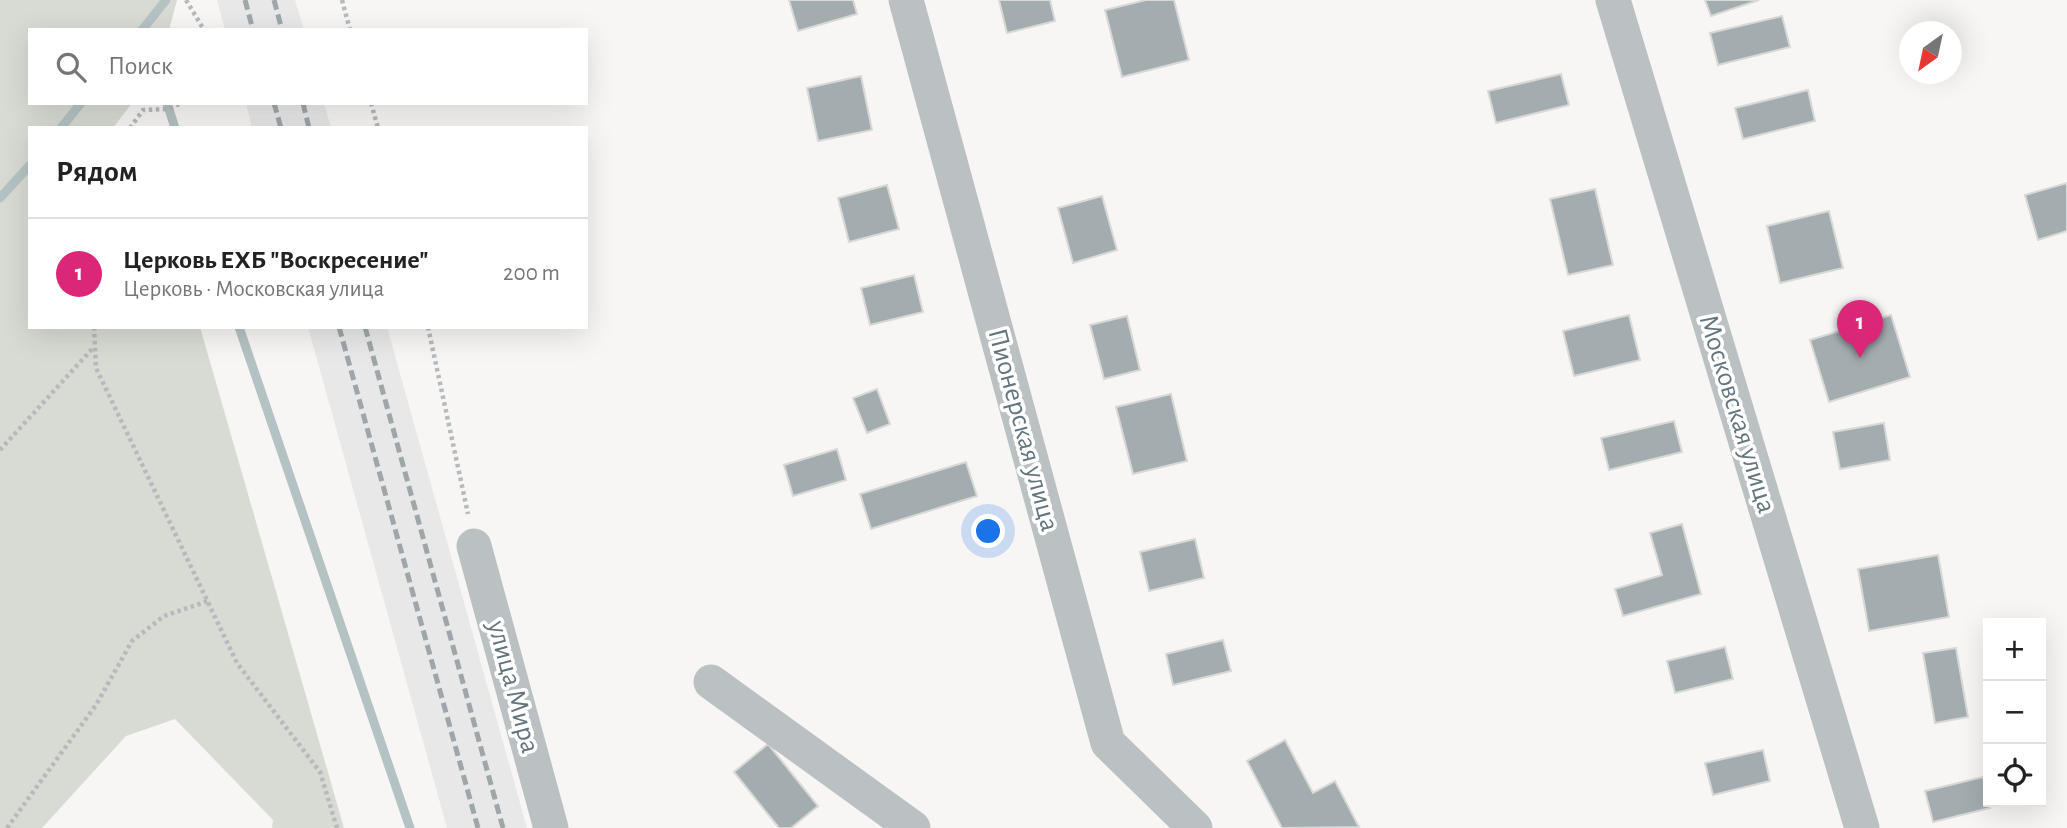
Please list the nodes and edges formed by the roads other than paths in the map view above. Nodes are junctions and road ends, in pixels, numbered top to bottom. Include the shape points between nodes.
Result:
1 (906, 0) edge
2 (1613, 0) edge
3 (474, 546) road end
4 (710, 682) dead end
5 (551, 828) edge
6 (913, 828) edge
7 (1195, 828) edge
8 (1862, 828) edge

1 - 7 street, Пионерская улица via 1108,743
2 - 8 street, Московская улица
3 - 5 street, улица Мира
4 - 6 street

